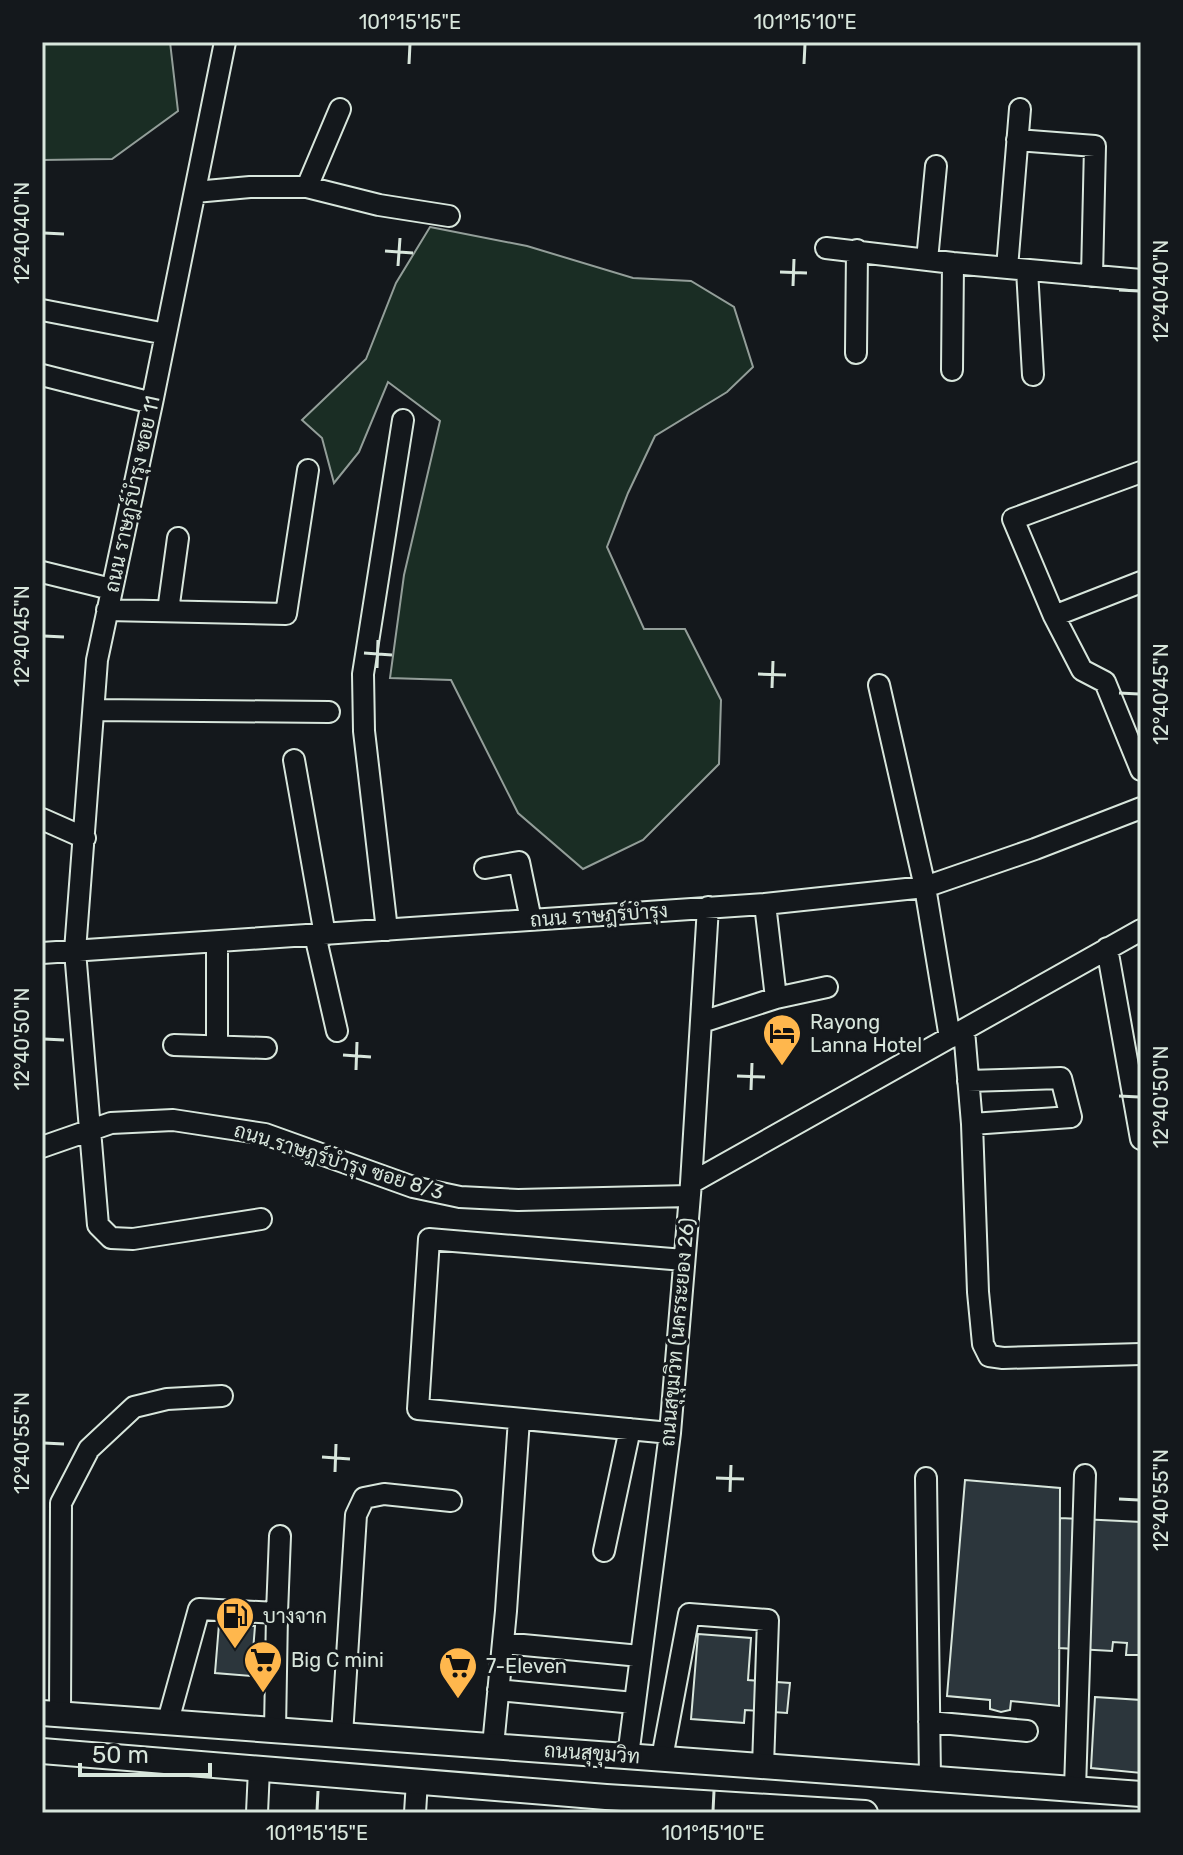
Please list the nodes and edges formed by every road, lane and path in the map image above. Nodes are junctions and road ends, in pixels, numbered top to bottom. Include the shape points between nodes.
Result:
1 (225, 42) edge
2 (340, 109) dead end
3 (1020, 109) dead end
4 (1017, 140) junction
5 (936, 166) dead end
6 (307, 187) junction
7 (195, 192) junction
8 (449, 216) dead end
9 (826, 248) dead end
10 (857, 250) junction
11 (927, 260) junction
12 (953, 263) junction
13 (1017, 269) junction
14 (1092, 276) junction
15 (1141, 280) edge
16 (42, 310) edge
17 (166, 334) junction
18 (856, 353) dead end
19 (952, 370) dead end
20 (42, 375) edge
21 (1033, 375) dead end
22 (152, 403) junction
23 (403, 420) dead end
24 (308, 470) dead end
25 (1141, 472) edge
26 (178, 538) dead end
27 (42, 572) edge
28 (1141, 582) edge
29 (109, 600) junction
30 (168, 611) junction
31 (1054, 616) junction
32 (879, 685) dead end
33 (95, 710) junction
34 (329, 712) dead end
35 (294, 760) dead end
36 (1141, 770) edge
37 (1141, 808) edge
38 (42, 819) edge
39 (85, 838) junction
40 (485, 868) dead end
41 (925, 887) junction
42 (765, 904) junction
43 (708, 907) junction
44 (531, 920) junction
45 (387, 930) junction
46 (1141, 930) edge
47 (320, 935) junction
48 (217, 942) junction
49 (1107, 948) junction
50 (75, 951) junction
51 (42, 953) edge
52 (827, 987) dead end
53 (776, 998) junction
54 (702, 1022) junction
55 (337, 1031) dead end
56 (957, 1034) junction
57 (174, 1045) dead end
58 (217, 1046) junction
59 (266, 1048) dead end
60 (968, 1081) junction
61 (972, 1124) junction
62 (92, 1130) junction
63 (1141, 1139) edge
64 (42, 1147) edge
65 (690, 1189) junction
66 (261, 1219) dead end
67 (684, 1260) junction
68 (1141, 1354) edge
69 (222, 1396) dead end
70 (519, 1419) junction
71 (630, 1429) junction
72 (670, 1433) junction
73 (1085, 1475) dead end
74 (926, 1478) dead end
75 (451, 1501) dead end
76 (280, 1536) dead end
77 (604, 1551) dead end
78 (277, 1613) junction
79 (503, 1643) junction
80 (640, 1656) junction
81 (498, 1690) junction
82 (634, 1703) junction
83 (51, 1713) edge
84 (168, 1721) junction
85 (929, 1722) junction
86 (275, 1730) junction
87 (1027, 1731) dead end
88 (342, 1735) junction
89 (493, 1746) junction
90 (42, 1751) edge
91 (628, 1756) junction
92 (662, 1758) junction
93 (763, 1766) junction
94 (259, 1769) junction
95 (930, 1778) junction
96 (417, 1781) junction
97 (1075, 1789) junction
98 (1141, 1794) edge
99 (604, 1805) edge
100 (730, 1809) edge
101 (257, 1813) edge
102 (415, 1813) edge
103 (865, 1813) edge

1 - 7 street, ถนน ราษฎร์บำรุง ซอย 11
2 - 6 street
3 - 4 street
4 - 13 street
4 - 14 street via 1095,146
5 - 11 street
6 - 7 street
6 - 8 street
7 - 17 street, ถนน ราษฎร์บำรุง ซอย 11
9 - 10 street
10 - 11 street
10 - 18 street
11 - 12 street
12 - 13 street
12 - 19 street
13 - 14 street
13 - 21 street
14 - 15 street
16 - 17 street
17 - 22 street, ถนน ราษฎร์บำรุง ซอย 11
20 - 22 street
22 - 29 street, ถนน ราษฎร์บำรุง ซอย 11
23 - 45 street via 363,674 364,731
24 - 30 street via 286,614
25 - 31 street via 1013,519
26 - 30 street
27 - 29 street
28 - 31 street
29 - 30 street
29 - 33 street, ถนน ราษฎร์บำรุง ซอย 11 via 97,660
31 - 36 street via 1082,670 1105,682
32 - 41 street
33 - 34 street
33 - 39 street, ถนน ราษฎร์บำรุง ซอย 11
35 - 47 street
37 - 41 street, ถนน ราษฎร์บำรุง
38 - 39 street
39 - 50 street, ถนน ราษฎร์บำรุง ซอย 11
40 - 44 street via 519,862
41 - 42 street, ถนน ราษฎร์บำรุง
41 - 56 street
42 - 43 street, ถนน ราษฎร์บำรุง
42 - 53 street
43 - 44 street, ถนน ราษฎร์บำรุง
43 - 54 street, ถนนสุขุมวิท (นครระยอง 26)
44 - 45 street, ถนน ราษฎร์บำรุง
45 - 47 street, ถนน ราษฎร์บำรุง
46 - 49 street
47 - 48 street, ถนน ราษฎร์บำรุง
47 - 55 street
48 - 50 street, ถนน ราษฎร์บำรุง
48 - 58 street
49 - 56 street
49 - 63 street
50 - 51 street, ถนน ราษฎร์บำรุง
50 - 62 street, ถนน ราษฎร์บำรุง ซอย 11
52 - 53 street
53 - 54 street
54 - 65 street, ถนนสุขุมวิท (นครระยอง 26)
56 - 60 street
56 - 65 street
57 - 58 street
58 - 59 street
60 - 61 street
60 - 61 street via 1061,1078 1071,1117
61 - 68 street via 978,1292 989,1356
62 - 64 street, ถนน ราษฎร์บำรุง ซอย 8/3
62 - 65 street, ถนน ราษฎร์บำรุง ซอย 8/3 via 111,1123 158,1120 235,1128 413,1187 460,1197 518,1200
62 - 66 street, ถนน ราษฎร์บำรุง ซอย 11 via 98,1225 111,1238
65 - 67 street, ถนนสุขุมวิท (นครระยอง 26)
67 - 70 street via 429,1239 418,1409
67 - 72 street, ถนนสุขุมวิท (นครระยอง 26)
69 - 83 street via 134,1407 89,1449 61,1503
70 - 71 street
70 - 79 street
71 - 72 street
71 - 77 street
72 - 80 street, ถนนสุขุมวิท (นครระยอง 26)
73 - 97 street
74 - 85 street
75 - 88 street via 384,1494 364,1498 356,1515
76 - 78 street
78 - 84 street via 199,1609
78 - 86 street
79 - 80 street
79 - 81 street
80 - 82 street, ถนนสุขุมวิท (นครระยอง 26)
81 - 82 street
81 - 89 street
82 - 91 street, ถนนสุขุมวิท (นครระยอง 26)
83 - 84 main road, ถนนสุขุมวิท
84 - 86 main road, ถนนสุขุมวิท
85 - 87 street
85 - 95 street
86 - 88 main road, ถนนสุขุมวิท
88 - 89 main road, ถนนสุขุมวิท
89 - 91 main road, ถนนสุขุมวิท
90 - 94 main road, ถนนสุขุมวิท
91 - 92 main road, ถนนสุขุมวิท
92 - 93 main road, ถนนสุขุมวิท
92 - 93 street via 689,1614 705,1615 768,1620
93 - 95 main road, ถนนสุขุมวิท
94 - 96 main road, ถนนสุขุมวิท
94 - 101 street
95 - 97 main road, ถนนสุขุมวิท
96 - 99 main road, ถนนสุขุมวิท
96 - 102 street
97 - 98 main road, ถนนสุขุมวิท
99 - 100 main road, ถนนสุขุมวิท
100 - 103 main road, ถนนสุขุมวิท

